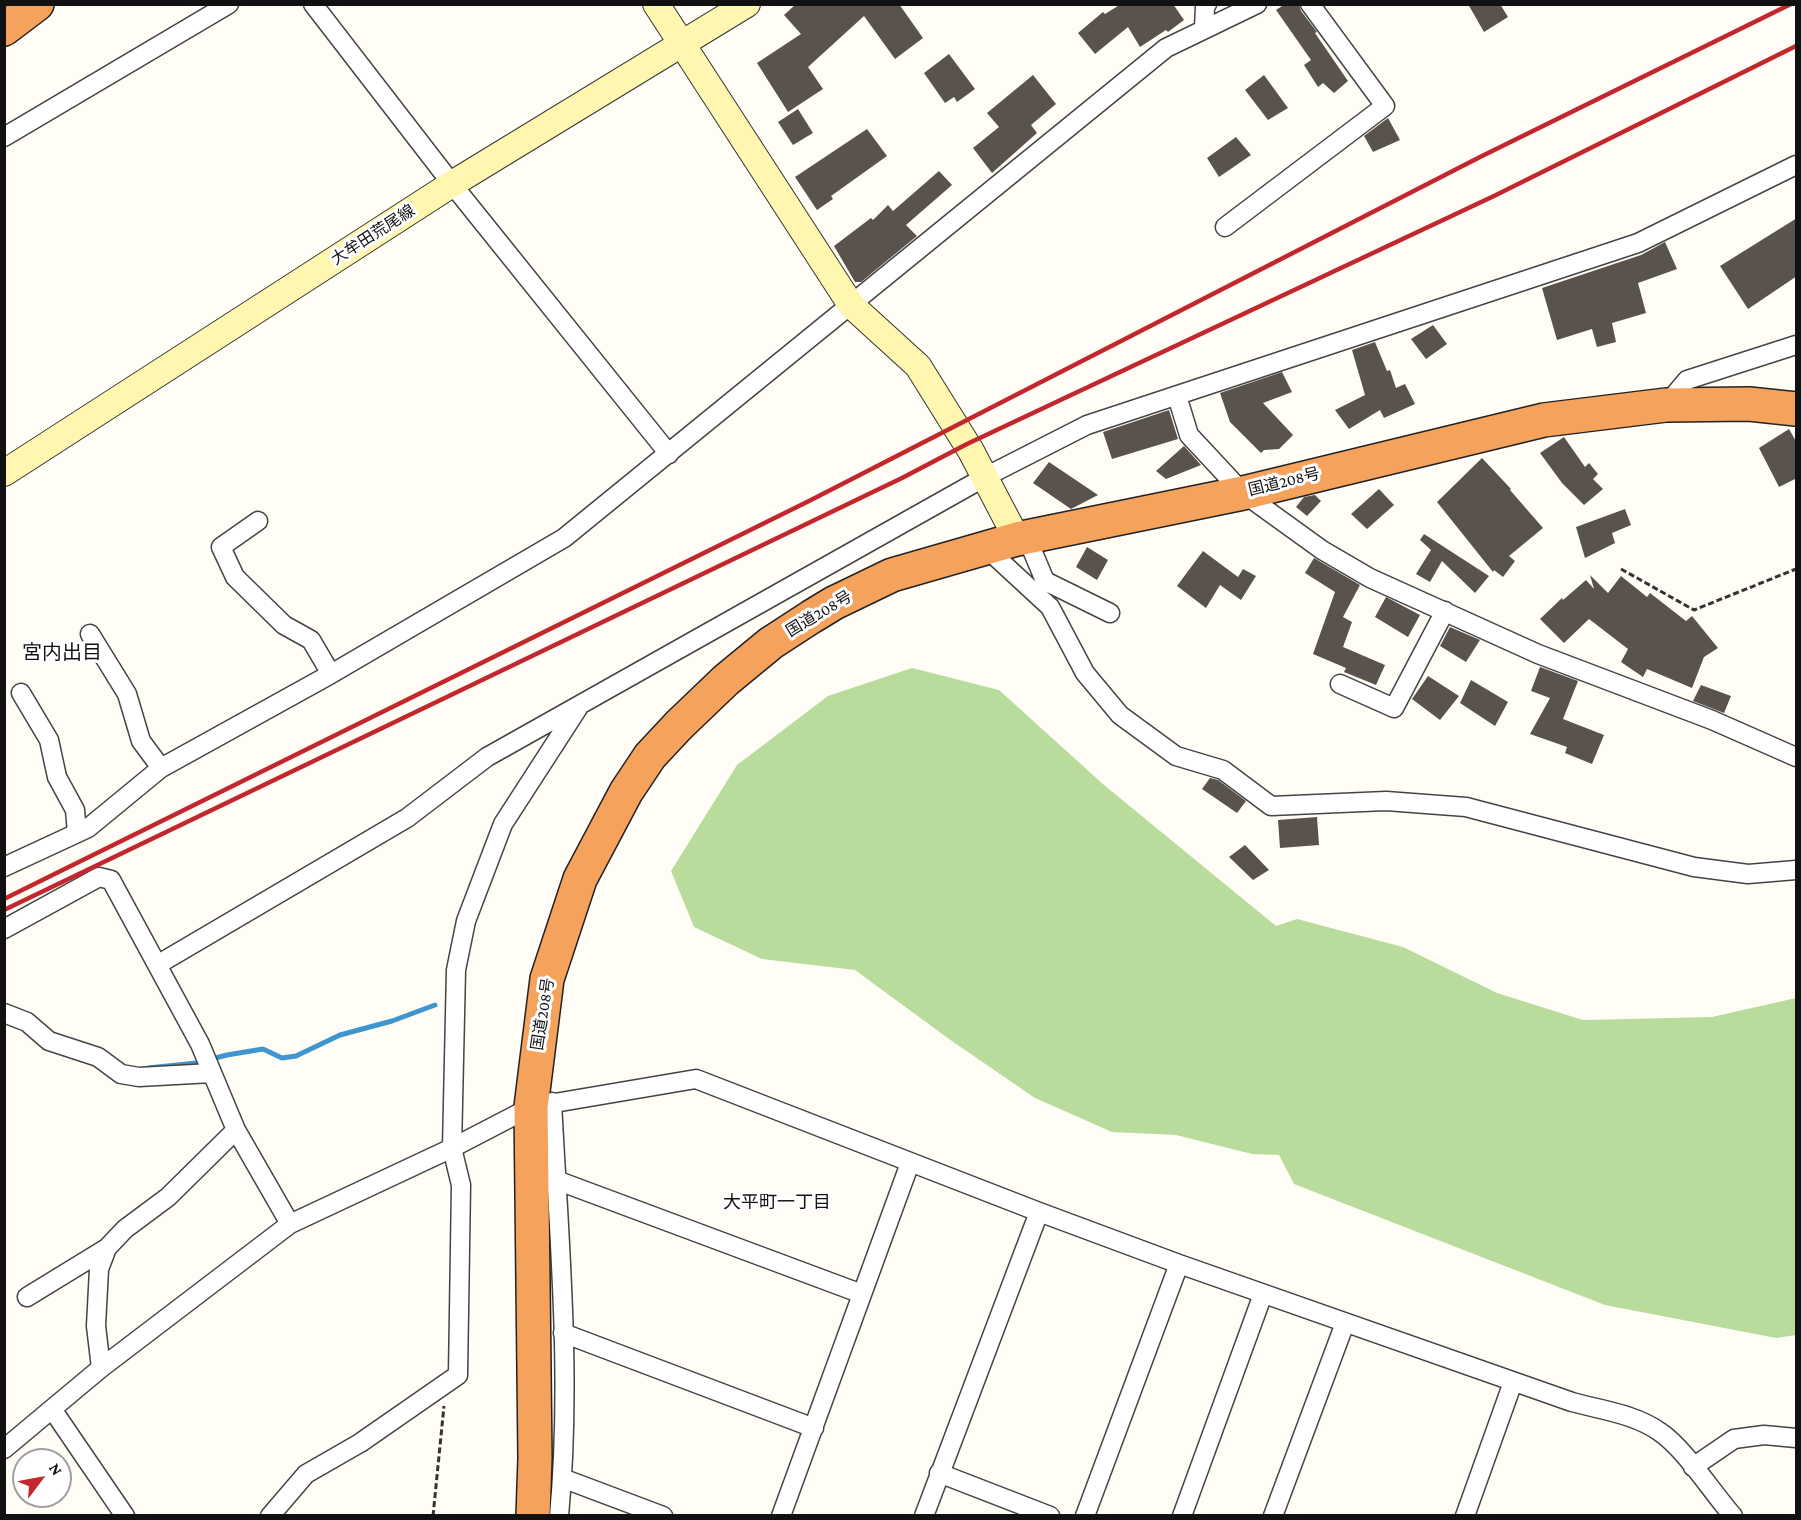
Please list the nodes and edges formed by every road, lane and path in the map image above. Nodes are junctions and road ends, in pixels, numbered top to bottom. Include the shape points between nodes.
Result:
1 (37, 4) edge
2 (229, 4) edge
3 (313, 4) edge
4 (656, 4) edge
5 (747, 4) edge
6 (1207, 4) edge
7 (1257, 4) edge
8 (1311, 4) edge
9 (1204, 28) junction
10 (4, 29) edge
11 (682, 43) junction
12 (4, 137) edge
13 (1797, 165) edge
14 (452, 184) junction
15 (1226, 227) dead end
16 (851, 305) junction
17 (1797, 345) edge
18 (1176, 396) junction
19 (1666, 405) junction
20 (1797, 409) edge
21 (669, 454) junction
22 (4, 472) edge
23 (985, 477) junction
24 (1243, 492) junction
25 (258, 521) dead end
26 (1022, 538) junction
27 (985, 548) junction
28 (1621, 569) dead end
29 (1797, 569) edge
30 (1445, 610) junction
31 (1110, 613) dead end
32 (90, 634) dead end
33 (331, 674) junction
34 (1340, 684) dead end
35 (21, 693) dead end
36 (581, 704) junction
37 (1797, 757) edge
38 (161, 768) junction
39 (77, 833) junction
40 (4, 867) edge
41 (1797, 870) edge
42 (4, 929) edge
43 (157, 965) junction
44 (4, 1013) edge
45 (212, 1073) junction
46 (542, 1104) junction
47 (236, 1130) junction
48 (452, 1148) junction
49 (910, 1163) junction
50 (556, 1180) junction
51 (1040, 1212) junction
52 (290, 1224) junction
53 (107, 1248) junction
54 (1179, 1264) junction
55 (862, 1294) junction
56 (1263, 1294) junction
57 (27, 1297) dead end
58 (1345, 1323) junction
59 (563, 1333) junction
60 (101, 1368) junction
61 (1513, 1382) junction
62 (447, 1383) junction
63 (52, 1409) junction
64 (814, 1428) junction
65 (1797, 1438) edge
66 (4, 1449) edge
67 (1693, 1467) junction
68 (939, 1473) junction
69 (562, 1478) junction
70 (1716, 1508) edge
71 (125, 1515) edge
72 (270, 1515) edge
73 (433, 1515) edge
74 (532, 1515) edge
75 (559, 1515) edge
76 (663, 1515) edge
77 (781, 1515) edge
78 (924, 1515) edge
79 (1050, 1515) edge
80 (1085, 1515) edge
81 (1182, 1515) edge
82 (1273, 1515) edge
83 (1465, 1515) edge
84 (1733, 1515) edge

1 - 10 highway
2 - 12 street
3 - 14 street
4 - 11 main road
5 - 11 main road, 大牟田荒尾線
6 - 9 street
7 - 9 street
8 - 15 street via 1385,106
9 - 16 street via 1167,48
11 - 14 main road, 大牟田荒尾線
11 - 16 main road
13 - 18 street via 1638,243
14 - 21 street
14 - 22 main road, 大牟田荒尾線
16 - 21 street
16 - 23 main road via 918,366
17 - 19 street via 1687,380
18 - 23 street via 1087,425
18 - 24 street via 1189,435
19 - 20 highway, 国道208号 via 1749,404
19 - 24 highway, 国道208号 via 1545,420
21 - 33 street via 564,538
23 - 26 main road
23 - 36 street
24 - 26 highway, 国道208号
24 - 30 street via 1322,550 1370,578
25 - 33 street via 221,547 235,577 284,625 311,640
26 - 27 highway, 国道208号
26 - 31 street via 1046,581
27 - 41 street via 1050,608 1085,673 1120,715 1176,756 1223,770 1271,806 1386,801 1466,807 1694,867 1748,874
27 - 46 highway, 国道208号 via 892,574 811,617 726,680 650,756 602,834 580,879 547,979
28 - 29 path via 1694,610
30 - 34 street via 1394,708
30 - 37 street via 1538,654
32 - 38 street via 127,694 141,741
33 - 38 street
35 - 39 street via 49,740 57,777 75,810
36 - 43 street via 487,757 407,818
36 - 48 street via 503,824 466,921 456,970
38 - 39 street
39 - 40 street
42 - 43 street via 99,877 111,880
43 - 45 street
44 - 45 street via 27,1022 49,1041 98,1057 121,1074 139,1077
45 - 47 street
46 - 48 street
46 - 49 street via 696,1079
46 - 50 street
46 - 74 highway, 国道208号
47 - 52 street
47 - 53 street via 168,1197 125,1229
48 - 52 street
48 - 62 street via 461,1185 458,1375
49 - 51 street
49 - 55 street
50 - 55 street
50 - 59 street
51 - 54 street
51 - 68 street
52 - 60 street
53 - 57 street
53 - 60 street via 99,1269 96,1326
54 - 56 street
54 - 80 street
55 - 64 street
56 - 58 street
56 - 81 street
58 - 61 street
58 - 82 street
59 - 64 street
59 - 69 street
60 - 63 street
61 - 67 street via 1633,1418 1659,1431
61 - 83 street
62 - 72 street via 360,1443 306,1474
62 - 73 path
63 - 66 street
63 - 71 street
64 - 77 street
65 - 67 street via 1764,1435 1734,1439
67 - 70 street
68 - 78 street
68 - 79 street
69 - 75 street
69 - 76 street
70 - 84 street

